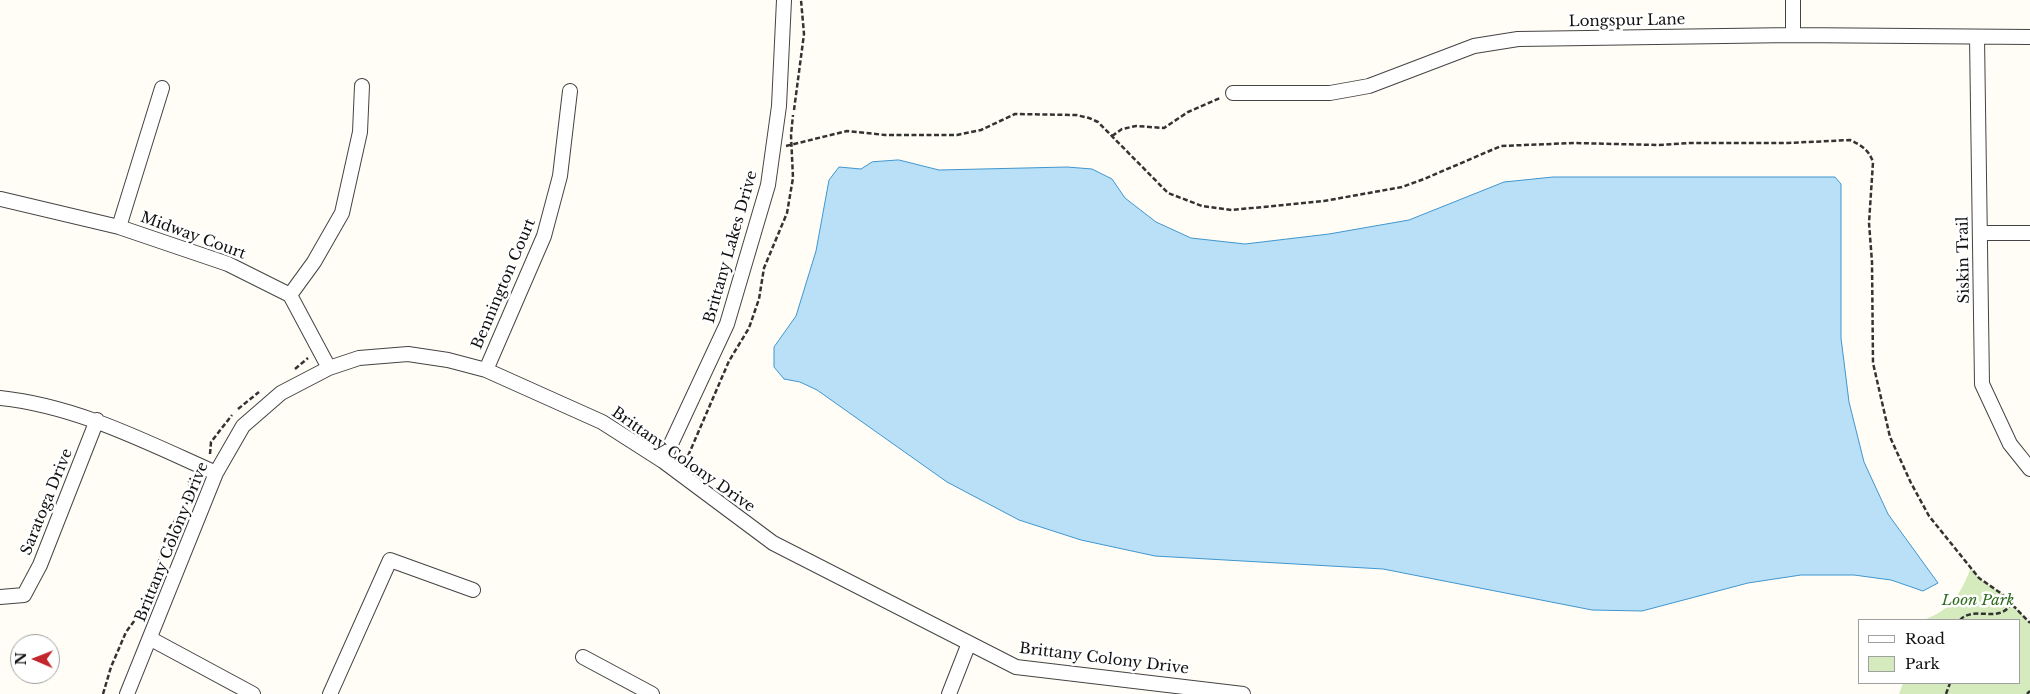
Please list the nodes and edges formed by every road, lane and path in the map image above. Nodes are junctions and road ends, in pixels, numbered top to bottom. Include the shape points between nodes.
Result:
1 (784, 0) edge
2 (1793, 0) edge
3 (1793, 35) junction
4 (1977, 37) junction
5 (2030, 37) edge
6 (362, 86) dead end
7 (162, 88) dead end
8 (570, 91) dead end
9 (1233, 93) joint
10 (1112, 136) junction
11 (773, 149) junction
12 (0, 199) edge
13 (119, 227) junction
14 (1980, 233) junction
15 (2030, 233) edge
16 (290, 295) junction
17 (329, 368) junction
18 (486, 370) junction
19 (0, 398) edge
20 (97, 420) junction
21 (663, 461) junction
22 (2030, 469) edge
23 (216, 473) junction
24 (473, 590) dead end
25 (0, 597) edge
26 (2011, 604) junction
27 (1962, 619) edge
28 (2030, 623) edge
29 (151, 639) junction
30 (969, 642) junction
31 (583, 657) dead end
32 (1150, 688) edge
33 (2030, 691) edge
34 (127, 694) edge
35 (253, 694) edge
36 (330, 694) edge
37 (652, 694) edge
38 (949, 694) edge
39 (1243, 694) edge
40 (2027, 694) edge

1 - 11 street, Brittany Lakes Drive via 783,58
2 - 3 street
3 - 4 street, Longspur Lane
3 - 9 street, Longspur Lane via 1518,39 1474,46 1369,86 1330,93
4 - 5 street, Longspur Lane
4 - 14 street, Siskin Trail
6 - 16 street via 360,132 342,213 314,262
7 - 13 street
8 - 18 street, Bennington Court via 560,176 544,236
9 - 10 path via 1196,108 1164,128 1136,126 1122,129
10 - 11 path via 1089,118 1034,113 1015,114 982,130 957,135 885,135 846,131
10 - 26 path via 1168,193 1202,206 1232,210 1324,201 1402,186 1509,146 1850,140 1859,144 1871,155 1873,162 1869,222 1873,363 1890,437 1929,516 1979,578
11 - 21 street, Brittany Lakes Drive via 768,185 727,324
12 - 13 street, Midway Court
13 - 16 street, Midway Court via 228,264
14 - 15 street
14 - 22 street, Siskin Trail via 1982,384 2010,444
16 - 17 street
17 - 18 street, Brittany Colony Drive via 359,358 408,354
17 - 23 street, Brittany Colony Drive via 281,393 243,426
18 - 21 street, Brittany Colony Drive via 602,422
19 - 20 street
20 - 23 street
20 - 25 street, Saratoga Drive via 40,564 24,595
21 - 30 street, Brittany Colony Drive via 773,543
23 - 29 street, Brittany Colony Drive
24 - 36 street via 390,560
26 - 27 path via 2007,610 1997,614 1971,614
26 - 28 path
29 - 34 street, Brittany Colony Drive
29 - 35 street
30 - 32 street, Brittany Colony Drive via 1016,666
30 - 38 street
31 - 37 street
32 - 39 street, Brittany Colony Drive
33 - 40 path

